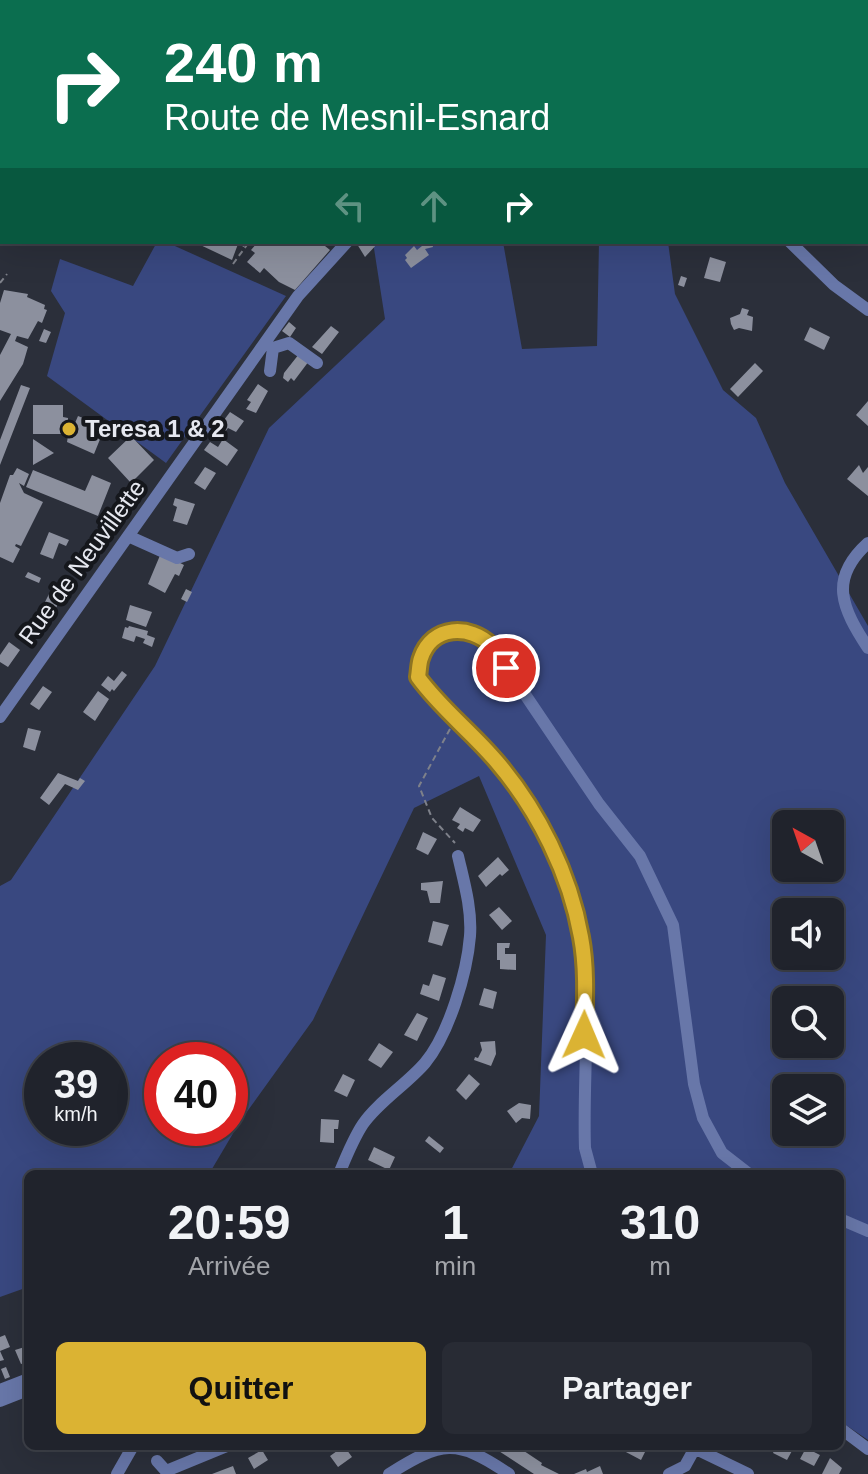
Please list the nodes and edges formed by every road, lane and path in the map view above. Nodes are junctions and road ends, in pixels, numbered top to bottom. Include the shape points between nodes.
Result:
1 (248, 244) edge
2 (345, 244) edge
3 (792, 244) edge
4 (233, 264) dead end
5 (7, 274) dead end
6 (0, 283) edge
7 (868, 310) edge
8 (269, 345) junction
9 (317, 363) dead end
10 (270, 371) dead end
11 (128, 536) junction
12 (868, 543) edge
13 (189, 554) dead end
14 (868, 648) edge
15 (0, 717) edge
16 (455, 719) junction
17 (458, 856) joint
18 (341, 1170) edge
19 (591, 1170) edge
20 (744, 1170) edge
21 (844, 1221) edge
22 (868, 1231) edge
23 (24, 1381) edge
24 (0, 1390) edge
25 (24, 1392) edge
26 (0, 1401) edge
27 (844, 1431) edge
28 (868, 1449) edge
29 (131, 1450) edge
30 (217, 1450) edge
31 (436, 1450) edge
32 (469, 1450) edge
33 (691, 1450) edge
34 (698, 1450) edge
35 (157, 1461) dead end
36 (117, 1474) edge
37 (389, 1474) edge
38 (509, 1474) edge
39 (669, 1474) edge
40 (748, 1474) edge

1 - 4 path
2 - 8 street, Rue de Neuvillette via 298,296
3 - 7 street
5 - 6 path
8 - 9 street via 289,343
8 - 10 street
8 - 11 street, Rue de Neuvillette
11 - 13 street via 177,558
11 - 15 street, Rue de Neuvillette
12 - 14 street via 845,572 842,593
16 - 17 path via 419,786 432,818 462,850
16 - 19 street via 499,763 524,798 551,844 572,902 585,973 583,1109
16 - 20 street via 418,677 421,657 447,630 469,631 493,647 640,856 673,925 703,1118 722,1153
17 - 18 street via 470,935 444,1031 419,1069 364,1122
21 - 22 street
23 - 24 street
25 - 26 street
27 - 28 street
29 - 36 street
30 - 35 street via 166,1471
31 - 37 street
32 - 38 street
33 - 39 street via 685,1466
34 - 40 street

